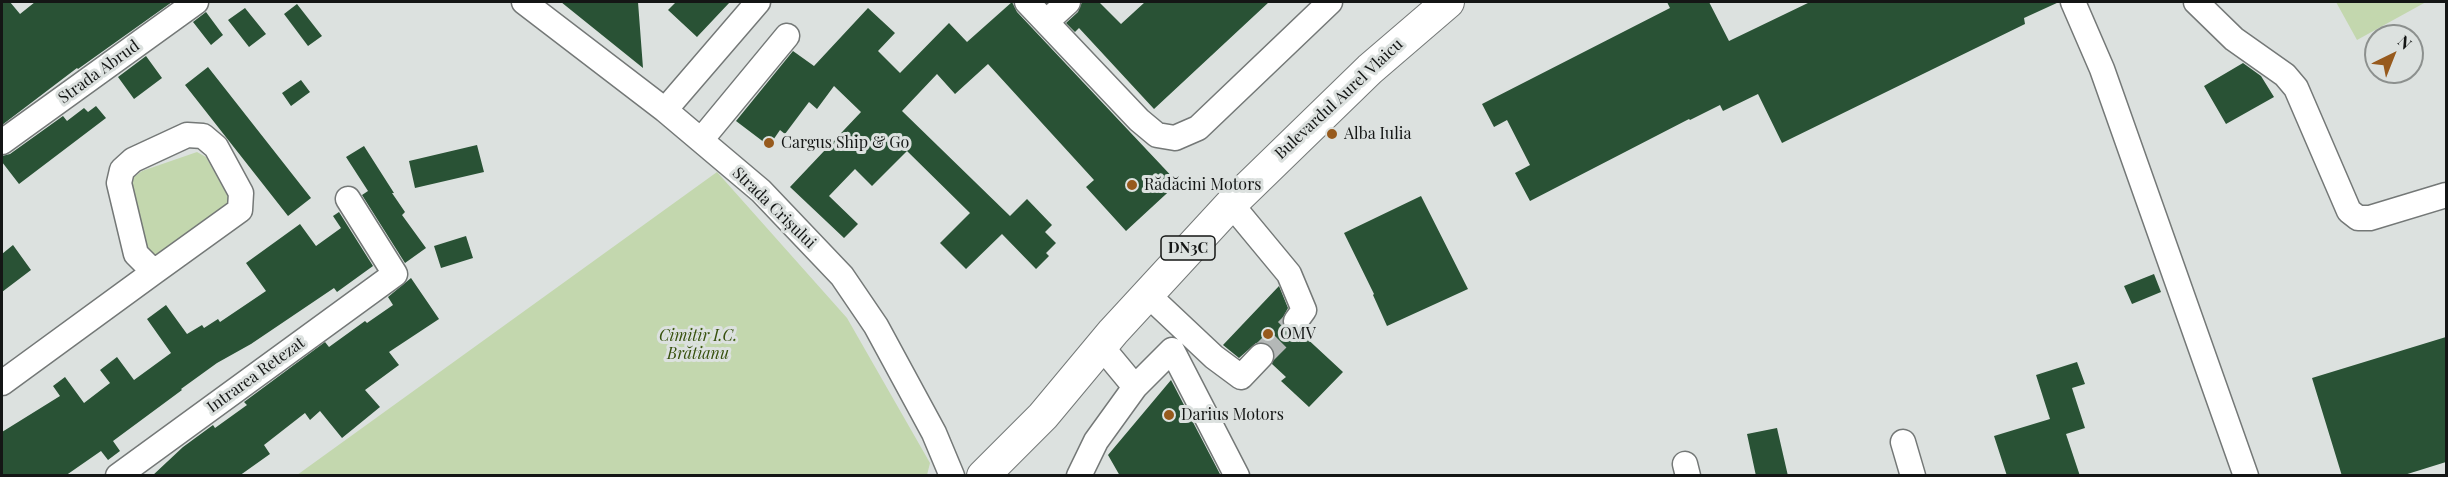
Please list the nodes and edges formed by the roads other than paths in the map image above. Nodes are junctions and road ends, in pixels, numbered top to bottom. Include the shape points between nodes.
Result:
1 (196, 2) edge
2 (524, 2) edge
3 (758, 2) edge
4 (1027, 2) edge
5 (1068, 2) edge
6 (1330, 2) edge
7 (1448, 2) edge
8 (2073, 2) edge
9 (2196, 2) edge
10 (1046, 22) junction
11 (787, 36) dead end
12 (665, 110) junction
13 (701, 140) junction
14 (2, 142) edge
15 (2446, 195) edge
16 (348, 199) dead end
17 (1231, 204) junction
18 (154, 272) junction
19 (1147, 294) junction
20 (1296, 321) tunnel mouth
21 (1101, 346) junction
22 (1261, 356) tunnel mouth
23 (2, 383) edge
24 (1135, 387) junction
25 (1043, 416) junction
26 (1903, 442) dead end
27 (118, 476) edge
28 (952, 476) edge
29 (983, 476) edge
30 (1014, 476) edge
31 (1079, 476) edge
32 (1237, 476) edge
33 (1913, 476) edge
34 (2246, 476) edge

1 - 14 street, Strada Abrud
2 - 12 street, Strada Crișului
3 - 12 street
4 - 10 street
5 - 10 street
6 - 10 street via 1198,128 1175,138 1157,135 1139,120
7 - 17 main road, Bulevardul Aurel Vlaicu / DN3C via 1338,98
8 - 34 street via 2102,69
9 - 15 street via 2234,39 2285,75 2296,88 2349,211 2358,218 2370,218
11 - 13 street
12 - 13 street, Strada Crișului
13 - 28 street, Strada Crișului via 761,191 842,276 876,326 934,433
16 - 27 street, Intrarea Retezat via 395,274
17 - 19 main road, Bulevardul Aurel Vlaicu / DN3C
17 - 20 street via 1289,274 1304,310
18 - 18 street via 240,210 241,193 216,147 203,136 187,135 133,160 122,170 119,183 136,254
18 - 23 street
19 - 21 main road, Bulevardul Aurel Vlaicu / DN3C
19 - 22 street via 1241,377
21 - 24 street
21 - 25 main road, Bulevardul Aurel Vlaicu / DN3C
24 - 31 street via 1096,441
24 - 32 street via 1172,350
25 - 29 main road, Bulevardul Aurel Vlaicu / DN3C
25 - 30 main road, Bulevardul Aurel Vlaicu / DN3C
26 - 33 street

